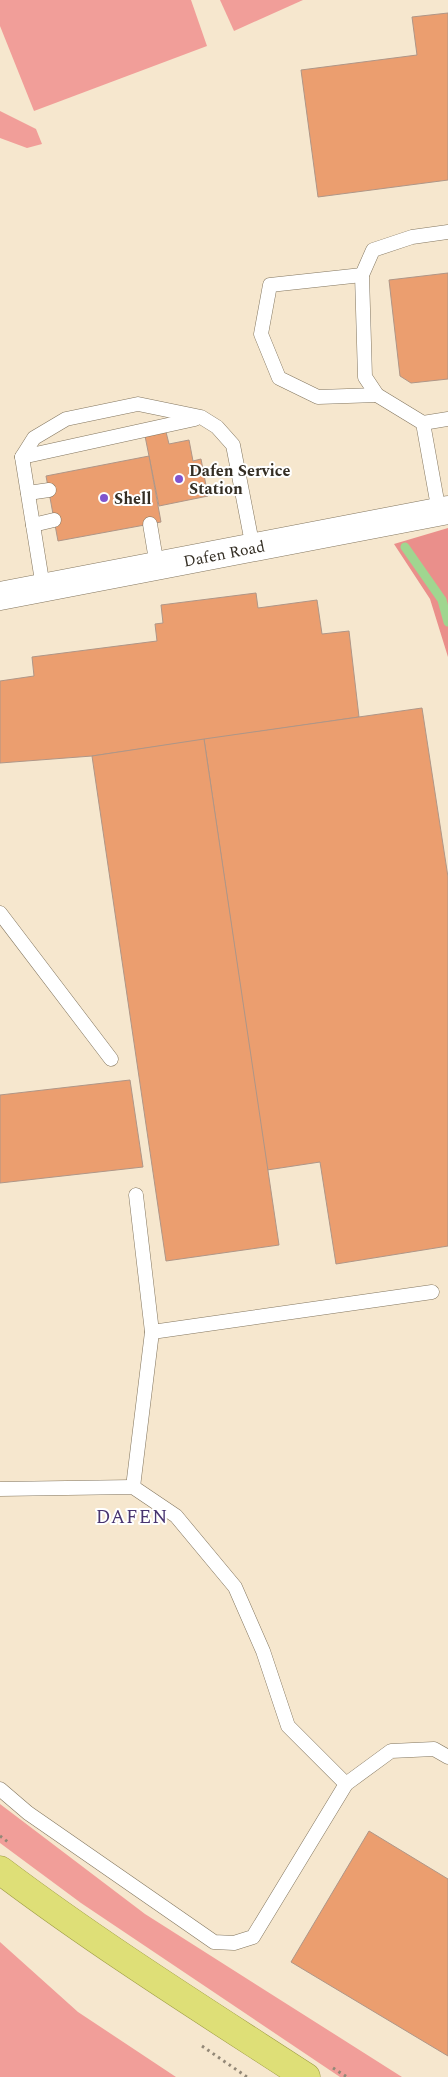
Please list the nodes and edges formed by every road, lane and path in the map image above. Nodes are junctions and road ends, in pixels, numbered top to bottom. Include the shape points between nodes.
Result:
1 (448, 232) edge
2 (362, 275) junction
3 (377, 395) junction
4 (201, 417) junction
5 (448, 420) edge
6 (424, 423) junction
7 (22, 457) junction
8 (48, 490) dead end
9 (28, 493) junction
10 (443, 511) edge
11 (54, 520) dead end
12 (150, 524) dead end
13 (33, 525) junction
14 (253, 548) junction
15 (157, 566) junction
16 (43, 588) junction
17 (0, 595) edge
18 (0, 913) edge
19 (111, 1059) dead end
20 (136, 1195) dead end
21 (432, 1292) dead end
22 (152, 1332) junction
23 (133, 1487) junction
24 (0, 1488) edge
25 (448, 1757) edge
26 (346, 1784) junction
27 (0, 1789) edge
28 (0, 1870) edge
29 (306, 2077) edge

1 - 2 lane via 412,237 372,250
2 - 3 lane via 366,377
2 - 3 lane via 270,285 261,334 279,378 318,396
3 - 6 lane
4 - 7 lane
4 - 7 lane via 138,404 66,419 34,438
4 - 14 lane via 217,427 233,445
5 - 6 lane
6 - 10 lane
7 - 9 lane
8 - 9 lane
9 - 13 lane
10 - 14 street, Dafen Road
11 - 13 lane
12 - 15 lane
13 - 16 lane
14 - 15 street, Dafen Road
15 - 16 street, Dafen Road
16 - 17 street, Dafen Road
18 - 19 lane
20 - 22 lane
21 - 22 lane
22 - 23 lane
23 - 24 lane
23 - 26 lane via 176,1516 235,1587 263,1651 288,1726
25 - 26 lane via 434,1750 391,1751
26 - 27 lane via 253,1937 234,1943 214,1942 28,1813
28 - 29 highway via 147,1973

